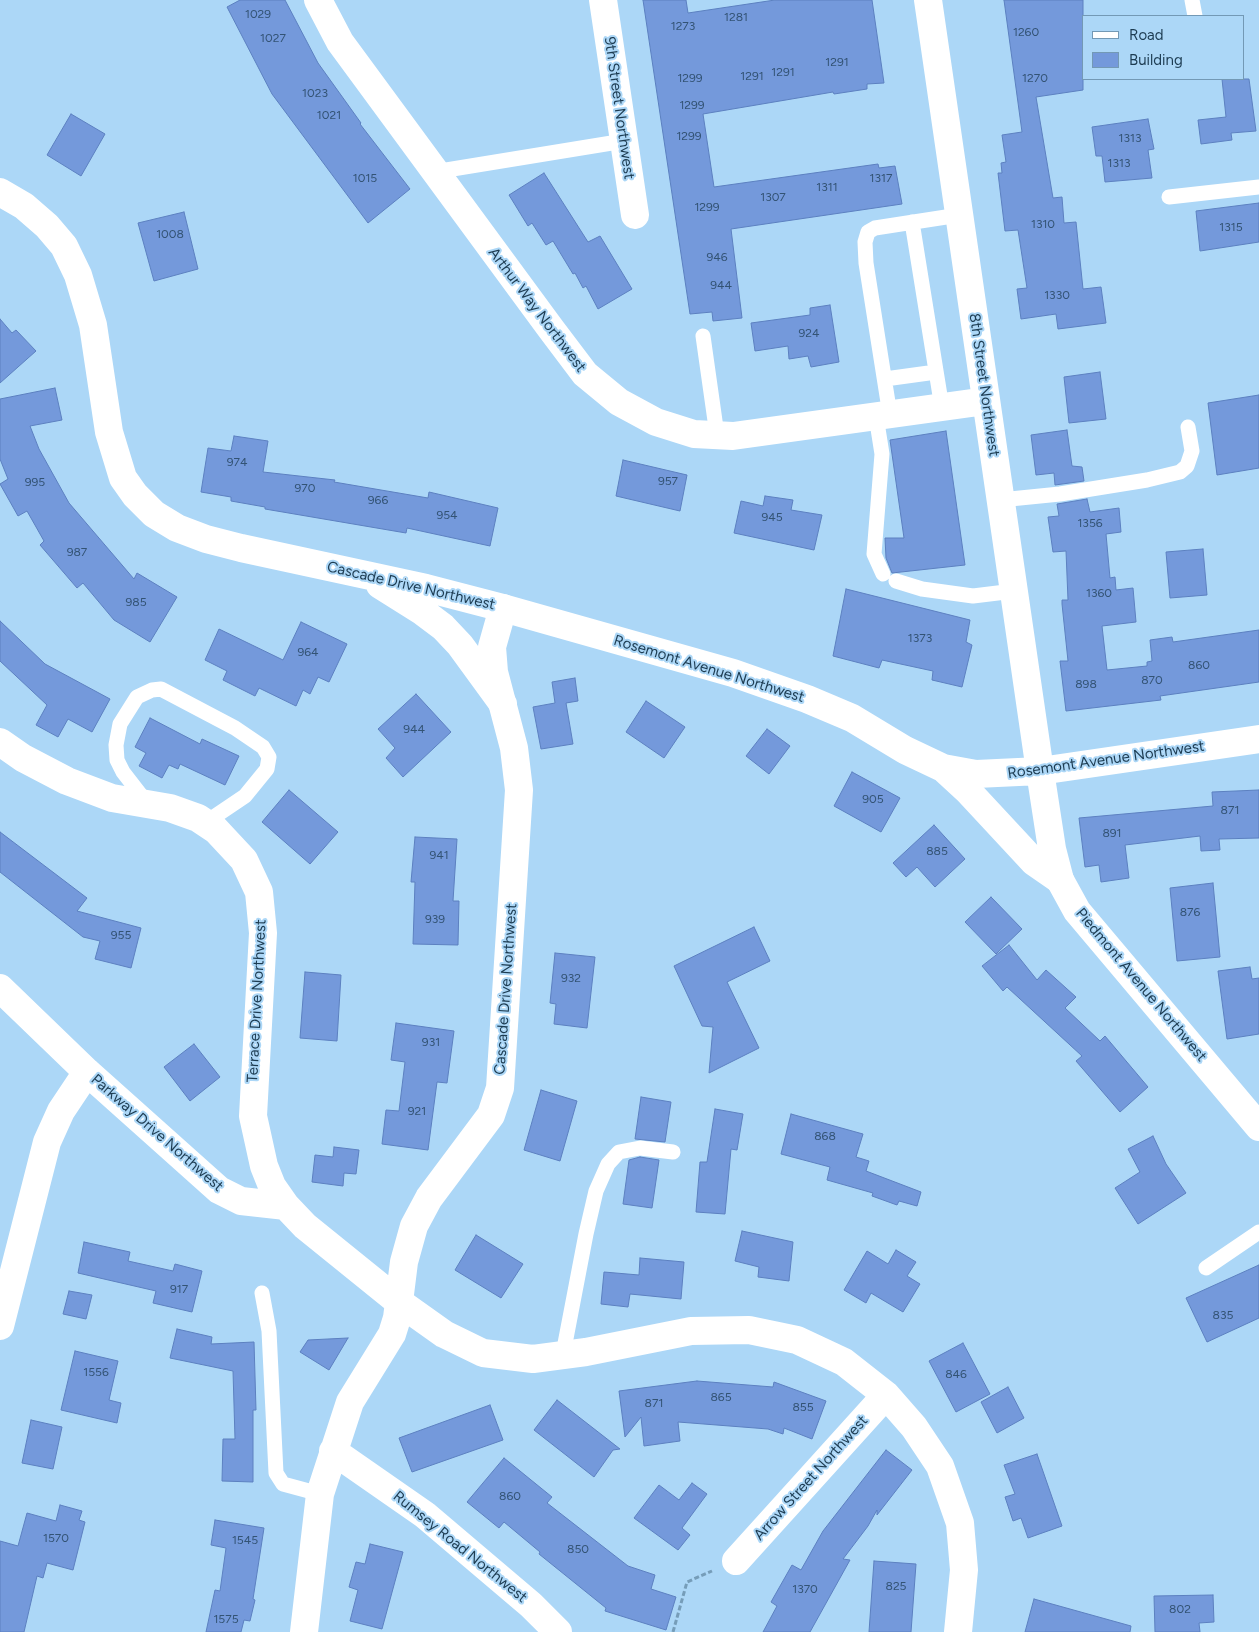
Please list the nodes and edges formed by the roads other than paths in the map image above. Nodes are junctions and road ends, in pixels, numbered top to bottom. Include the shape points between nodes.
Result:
1 (318, 0) edge
2 (602, 0) edge
3 (928, 0) edge
4 (1192, 0) edge
5 (1195, 15) edge
6 (624, 141) junction
7 (434, 172) junction
8 (1259, 187) edge
9 (0, 192) edge
10 (1168, 197) dead end
11 (634, 215) dead end
12 (959, 215) junction
13 (912, 222) junction
14 (703, 336) dead end
15 (936, 372) junction
16 (885, 379) junction
17 (986, 401) junction
18 (942, 408) junction
19 (883, 415) junction
20 (1188, 426) dead end
21 (717, 435) junction
22 (1000, 500) junction
23 (362, 574) junction
24 (1014, 591) junction
25 (503, 608) junction
26 (503, 704) junction
27 (1259, 739) edge
28 (0, 742) edge
29 (943, 768) junction
30 (1040, 771) junction
31 (148, 804) junction
32 (206, 823) junction
33 (1060, 880) junction
34 (0, 988) edge
35 (88, 1072) junction
36 (1259, 1127) edge
37 (673, 1152) dead end
38 (286, 1206) junction
39 (1259, 1232) edge
40 (1206, 1268) dead end
41 (262, 1292) dead end
42 (399, 1302) junction
43 (0, 1326) edge
44 (563, 1354) junction
45 (886, 1395) junction
46 (333, 1451) junction
47 (320, 1494) junction
48 (736, 1561) road end
49 (304, 1632) edge
50 (558, 1632) edge
51 (958, 1632) edge

1 - 7 street, Arthur Way Northwest via 340,42
2 - 6 street, 9th Street Northwest
3 - 12 street, 8th Street Northwest
4 - 5 lane
6 - 7 lane
6 - 11 street, 9th Street Northwest
7 - 21 street, Arthur Way Northwest via 585,374 619,402 656,422 694,434
8 - 10 lane
9 - 23 street, Cascade Drive Northwest via 24,206 47,226 64,246 78,275 93,325 115,456 123,478 135,495 162,519 206,539
12 - 13 lane
12 - 17 street, 8th Street Northwest
13 - 15 lane
13 - 16 lane via 875,228 868,232 865,242
14 - 21 lane
15 - 16 lane
15 - 18 lane
16 - 19 lane
17 - 18 street, Arthur Way Northwest
17 - 22 street, 8th Street Northwest
18 - 19 street, Arthur Way Northwest
19 - 21 street, Arthur Way Northwest via 733,436
19 - 24 lane via 874,554 890,577 922,589 973,596
20 - 22 lane via 1192,451 1187,466 1180,472 1060,494
22 - 24 street, 8th Street Northwest
23 - 25 street, Cascade Drive Northwest
23 - 26 street via 442,627 460,645
24 - 30 street, 8th Street Northwest
25 - 26 street, Cascade Drive Northwest via 492,647 494,672
25 - 29 street, Rosemont Avenue Northwest via 733,673 806,699 852,718 905,750
26 - 42 street, Cascade Drive Northwest via 514,748 519,790 500,1088 491,1115 429,1198 414,1226 404,1262
27 - 30 street, Rosemont Avenue Northwest
28 - 31 street, Terrace Drive Northwest via 66,781 112,798
29 - 30 street, Rosemont Avenue Northwest via 976,774
29 - 33 street via 1034,862
30 - 33 street, Piedmont Avenue Northwest
31 - 32 street, Terrace Drive Northwest via 170,808
31 - 32 lane via 123,772 117,760 116,745 120,724 137,698 161,689 235,728 263,747 269,757 267,769 245,796
32 - 38 street, Terrace Drive Northwest via 244,860 259,892 263,933 253,1116 264,1166 272,1186
33 - 36 street, Piedmont Avenue Northwest via 1077,911
34 - 35 street, Parkway Drive Northwest
35 - 38 street, Parkway Drive Northwest via 220,1190 241,1201
35 - 43 street via 61,1111 47,1142
37 - 44 lane via 640,1148 619,1152 608,1164 596,1191
38 - 42 street via 305,1226
39 - 40 lane
41 - 47 lane via 269,1331 276,1473 283,1484
42 - 44 street via 444,1334 483,1353 532,1359
42 - 46 street, Cascade Drive Northwest via 392,1334 350,1402
44 - 45 street via 691,1331 749,1330 797,1340 844,1362
45 - 48 street, Arrow Street Northwest
45 - 51 street via 914,1426 940,1466 960,1523 964,1570
46 - 47 street, Cascade Drive Northwest
46 - 50 street, Rumsey Road Northwest via 425,1515
47 - 49 street, Cascade Drive Northwest

